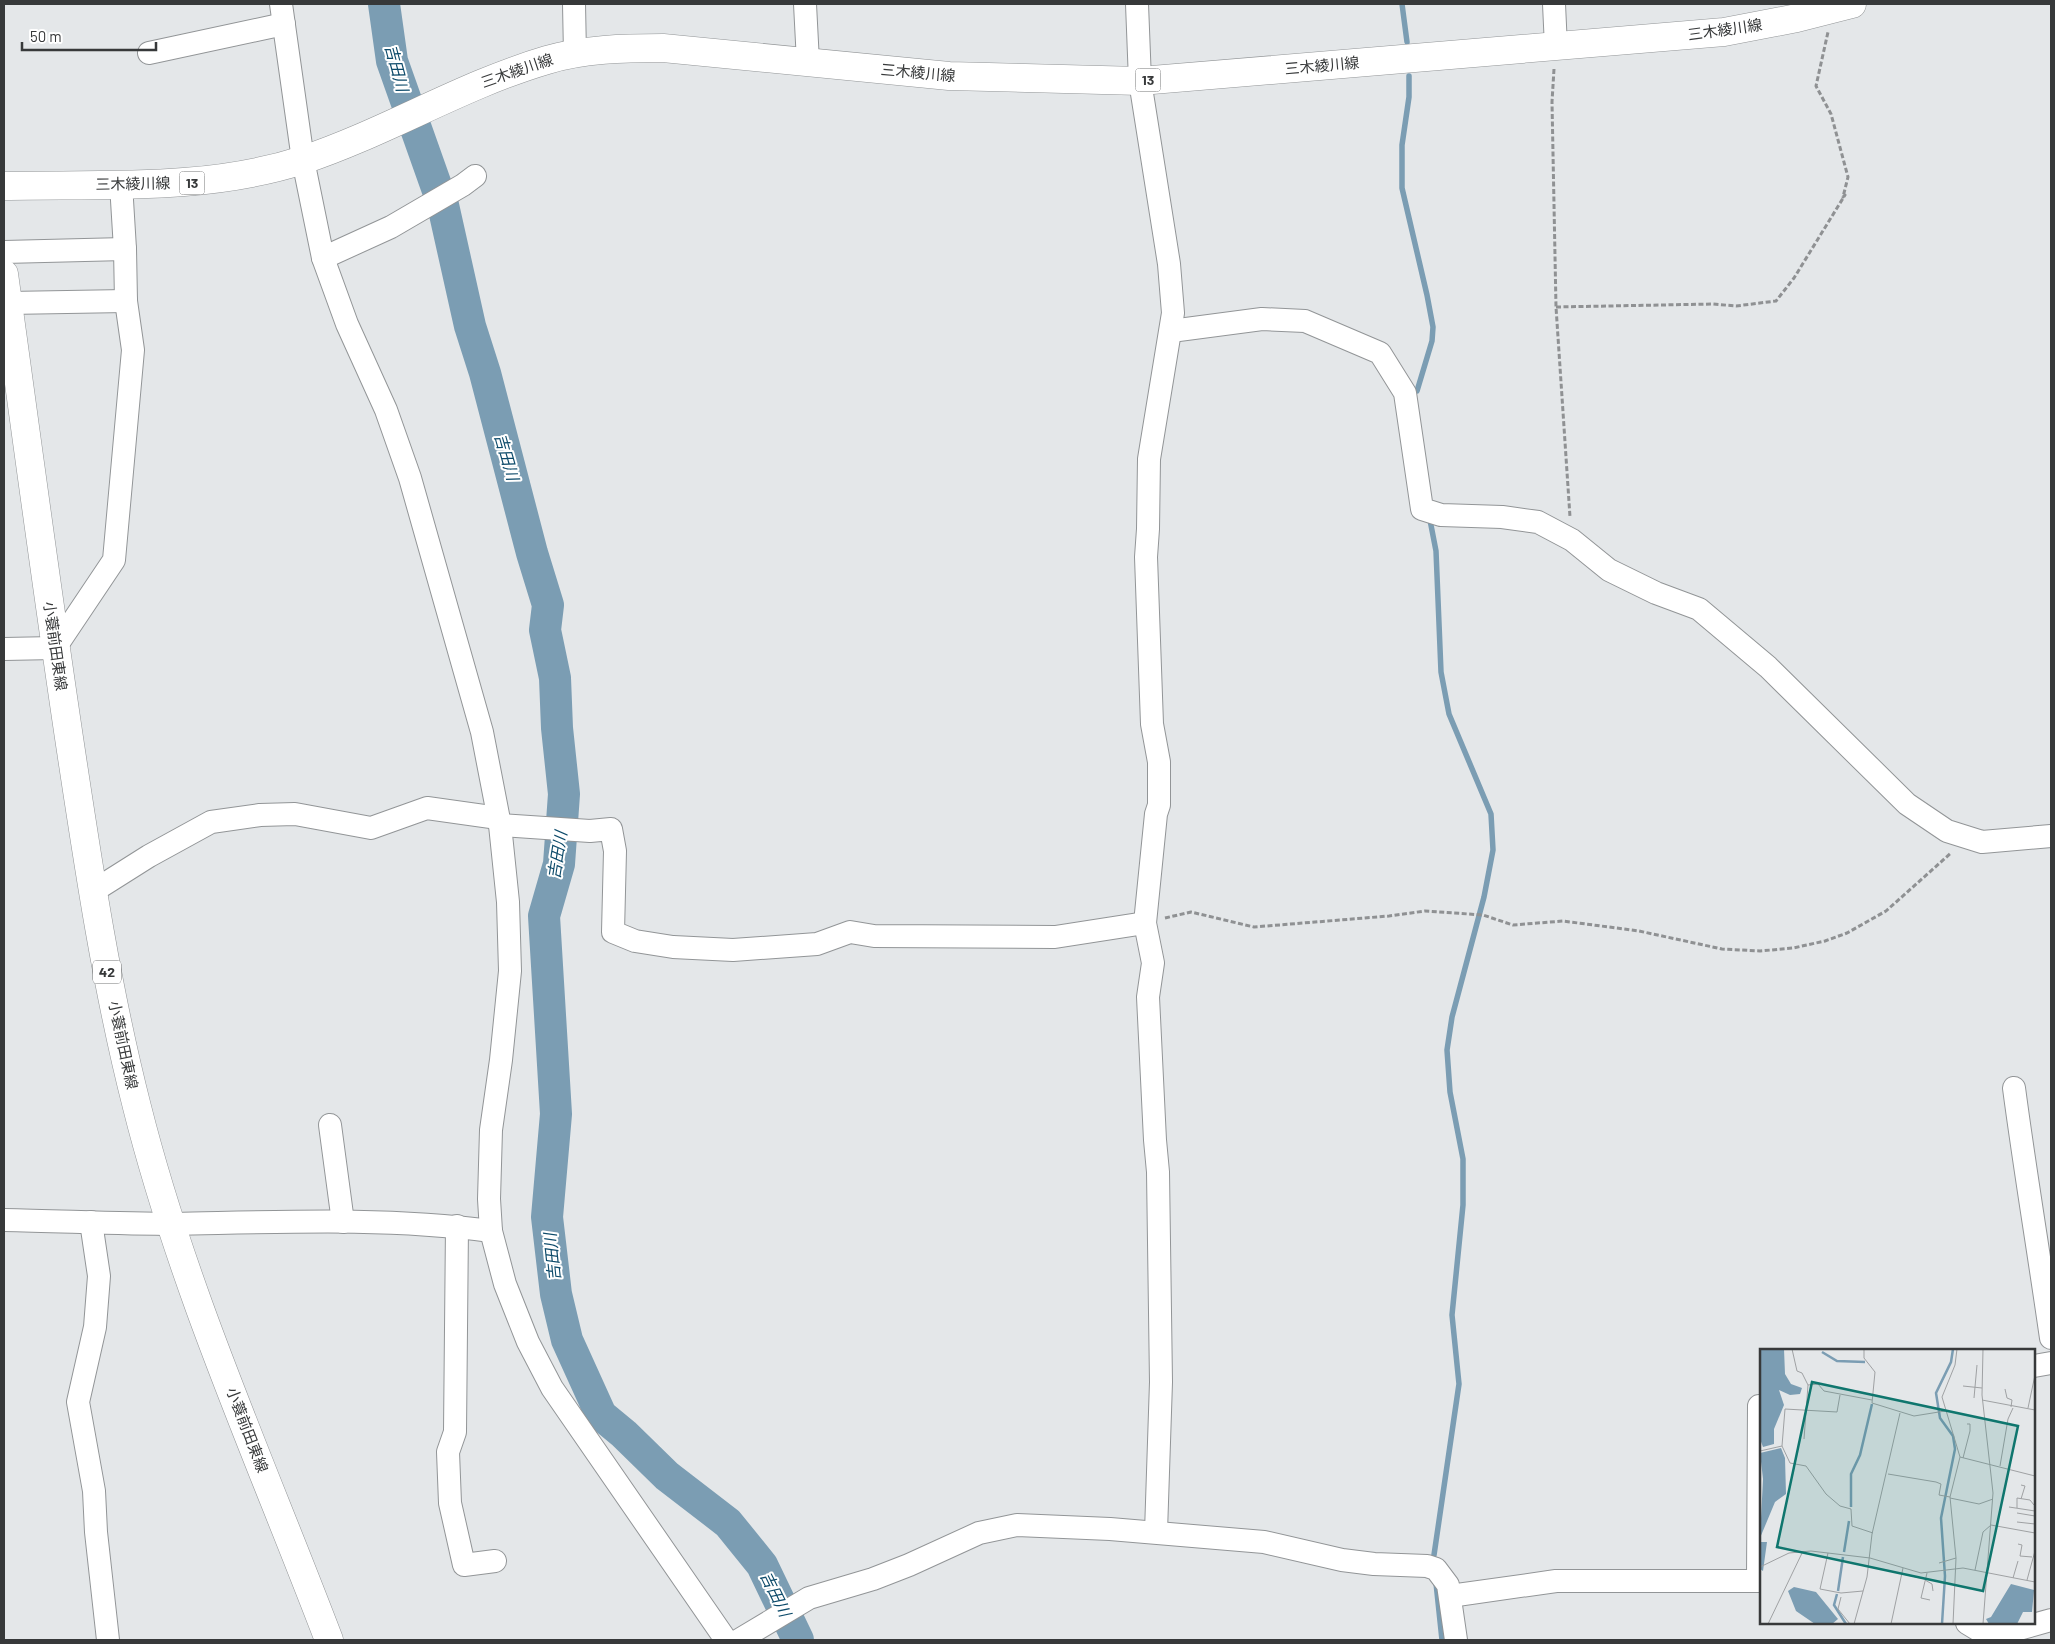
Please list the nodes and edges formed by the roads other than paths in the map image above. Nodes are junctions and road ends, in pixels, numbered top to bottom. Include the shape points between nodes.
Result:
1 (574, 4) edge
2 (805, 4) edge
3 (1137, 4) edge
4 (1554, 4) edge
5 (1842, 7) edge
6 (1797, 11) edge
7 (283, 14) edge
8 (1556, 47) junction
9 (149, 53) dead end
10 (574, 54) junction
11 (808, 62) junction
12 (1140, 81) junction
13 (303, 160) junction
14 (469, 180) dead end
15 (121, 184) junction
16 (4, 186) edge
17 (126, 249) junction
18 (4, 252) edge
19 (323, 258) junction
20 (4, 274) edge
21 (126, 301) junction
22 (8, 303) junction
23 (1171, 331) junction
24 (55, 648) junction
25 (4, 649) edge
26 (499, 821) junction
27 (2051, 836) edge
28 (92, 892) junction
29 (1144, 923) junction
30 (2014, 1088) dead end
31 (330, 1125) dead end
32 (4, 1220) edge
33 (91, 1222) junction
34 (343, 1222) junction
35 (171, 1224) junction
36 (457, 1226) junction
37 (491, 1231) junction
38 (2051, 1338) edge
39 (2051, 1363) edge
40 (2035, 1366) edge
41 (1760, 1406) edge
42 (1156, 1532) junction
43 (495, 1561) dead end
44 (1760, 1580) edge
45 (1450, 1596) junction
46 (2051, 1620) edge
47 (1970, 1624) edge
48 (737, 1639) edge
49 (108, 1640) edge
50 (328, 1640) edge
51 (1456, 1640) edge

1 - 10 street
2 - 11 street
3 - 12 street
4 - 8 street
5 - 6 main road, 三木綾川線 / 13
6 - 8 main road, 三木綾川線 / 13 via 1724,32
7 - 9 street
7 - 13 street
8 - 12 main road, 三木綾川線 / 13
10 - 11 main road, 三木綾川線 / 13 via 663,48
10 - 13 main road, 三木綾川線 / 13 via 548,59 486,80 373,133
11 - 12 main road, 三木綾川線 / 13 via 949,76
12 - 23 street via 1169,264 1173,312
13 - 15 main road, 三木綾川線 / 13 via 232,178 187,183
13 - 19 street
14 - 19 street via 390,227
15 - 16 main road, 三木綾川線 / 13
15 - 17 street
17 - 18 street
17 - 21 street
19 - 26 street via 347,324 386,410 410,478 482,732
20 - 22 main road, 小蓑前田東線 / 42
21 - 22 street
21 - 24 street via 133,350 114,560
22 - 24 main road, 小蓑前田東線 / 42
23 - 27 street via 1262,320 1305,321 1380,353 1405,393 1422,509 1441,515 1538,522 1572,540 1608,570 1700,609 1768,666 1907,804 1947,831 1982,842
23 - 29 street via 1149,459 1146,557 1152,724 1158,762 1159,805
24 - 25 street
24 - 28 main road, 小蓑前田東線 / 42
26 - 28 street via 427,808 371,828 295,814 211,822 148,856
26 - 29 street via 529,827 590,831 611,829 614,851 613,932 636,941 673,947 733,950 817,944 850,932 874,936 1055,937
26 - 37 street via 508,902 510,971 491,1130
28 - 35 main road, 小蓑前田東線 / 42 via 137,1106
29 - 42 street via 1153,963 1148,997 1158,1172 1161,1382
30 - 38 street
31 - 34 street
32 - 33 street
33 - 35 street
33 - 49 street via 100,1276 95,1327 78,1402 94,1491
34 - 35 street
34 - 36 street
35 - 50 main road, 小蓑前田東線 / 42
36 - 37 street
36 - 43 street via 455,1432 448,1452 450,1503 464,1565
37 - 48 street via 505,1284 552,1388
39 - 40 street
41 - 44 street
42 - 45 street via 1264,1542 1374,1564 1427,1566 1443,1575
42 - 48 street via 1038,1526 999,1528 970,1536 874,1579 809,1598
44 - 45 street via 1556,1581
45 - 51 street
46 - 47 street via 1990,1637

